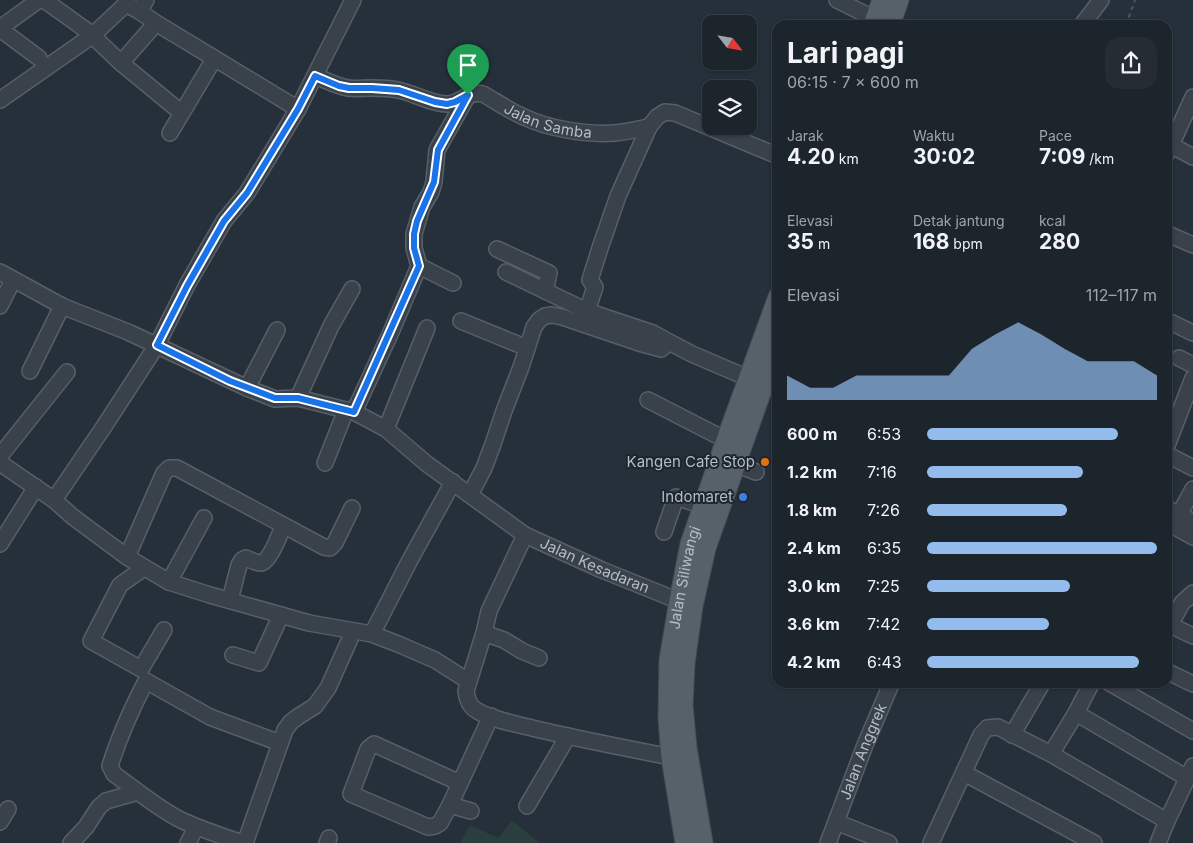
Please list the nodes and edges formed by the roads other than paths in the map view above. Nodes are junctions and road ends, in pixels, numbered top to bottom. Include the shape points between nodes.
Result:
1 (39, 0) edge
2 (44, 0) edge
3 (353, 0) edge
4 (837, 0) edge
5 (882, 0) edge
6 (899, 0) edge
7 (1101, 0) edge
8 (143, 6) edge
9 (874, 20) edge
10 (880, 20) edge
11 (882, 20) edge
12 (1086, 20) edge
13 (154, 26) junction
14 (0, 28) edge
15 (95, 38) junction
16 (39, 58) dead end
17 (210, 60) junction
18 (122, 62) junction
19 (315, 76) junction
20 (468, 95) junction
21 (1193, 97) edge
22 (0, 100) edge
23 (177, 109) dead end
24 (298, 109) junction
25 (1188, 123) edge
26 (649, 127) junction
27 (170, 133) dead end
28 (1172, 145) edge
29 (1172, 150) edge
30 (772, 154) edge
31 (1193, 156) edge
32 (1172, 236) edge
33 (1193, 245) edge
34 (497, 249) dead end
35 (419, 266) junction
36 (0, 272) edge
37 (506, 272) dead end
38 (13, 280) junction
39 (454, 283) dead end
40 (352, 289) dead end
41 (545, 291) junction
42 (0, 306) edge
43 (62, 306) junction
44 (587, 311) junction
45 (772, 313) edge
46 (461, 321) dead end
47 (1172, 323) edge
48 (427, 328) dead end
49 (276, 330) dead end
50 (1193, 333) edge
51 (669, 342) junction
52 (157, 345) junction
53 (527, 348) junction
54 (1178, 358) dead end
55 (772, 363) edge
56 (1193, 365) edge
57 (30, 371) dead end
58 (67, 372) dead end
59 (748, 378) junction
60 (1193, 378) edge
61 (247, 388) junction
62 (298, 398) junction
63 (648, 400) dead end
64 (1174, 410) edge
65 (350, 411) junction
66 (386, 429) junction
67 (726, 440) junction
68 (0, 456) edge
69 (1172, 457) edge
70 (0, 463) edge
71 (325, 463) dead end
72 (735, 464) junction
73 (1193, 468) edge
74 (756, 472) dead end
75 (453, 482) junction
76 (36, 486) junction
77 (1193, 490) edge
78 (470, 495) junction
79 (54, 500) junction
80 (703, 506) junction
81 (352, 508) dead end
82 (1172, 514) edge
83 (1172, 515) edge
84 (1172, 516) edge
85 (204, 518) dead end
86 (1193, 522) edge
87 (284, 526) junction
88 (664, 532) dead end
89 (525, 535) junction
90 (1193, 537) edge
91 (0, 544) edge
92 (127, 557) junction
93 (144, 568) junction
94 (169, 582) junction
95 (1193, 593) edge
96 (230, 600) junction
97 (686, 604) junction
98 (281, 615) junction
99 (1172, 621) edge
100 (1172, 627) edge
101 (164, 630) dead end
102 (354, 632) junction
103 (484, 633) junction
104 (372, 634) junction
105 (1193, 636) edge
106 (233, 655) dead end
107 (539, 658) dead end
108 (1172, 674) edge
109 (468, 681) junction
110 (1193, 684) edge
111 (889, 688) edge
112 (1039, 688) edge
113 (1089, 688) edge
114 (1118, 688) edge
115 (1076, 713) junction
116 (491, 716) junction
117 (1193, 731) edge
118 (1012, 735) junction
119 (568, 736) junction
120 (280, 743) junction
121 (1050, 754) junction
122 (671, 757) junction
123 (1190, 772) edge
124 (964, 773) junction
125 (460, 783) junction
126 (138, 792) junction
127 (450, 805) junction
128 (527, 806) dead end
129 (472, 811) dead end
130 (1167, 821) junction
131 (836, 822) junction
132 (196, 827) junction
133 (71, 843) edge
134 (188, 843) edge
135 (244, 843) edge
136 (685, 843) edge
137 (702, 843) edge
138 (828, 843) edge
139 (890, 843) edge
140 (931, 843) edge
141 (1094, 843) edge
142 (1158, 843) edge

1 - 14 street
2 - 15 street
3 - 19 street
4 - 9 street
5 - 10 main road
6 - 11 main road
7 - 12 street
8 - 13 street
8 - 15 street via 126,4
13 - 17 street
13 - 18 street
14 - 16 street
15 - 18 street
15 - 22 street
17 - 24 street
17 - 27 street
18 - 23 street
19 - 20 street via 339,86 392,89 447,104
19 - 24 street
20 - 26 street, Jalan Samba via 483,94 522,117 555,127 596,134
20 - 35 street via 438,150 434,182 417,221 414,248
21 - 25 street
24 - 52 street via 247,193 224,221
25 - 28 street
26 - 30 street, Jalan Samba via 657,116 665,112 674,113
26 - 44 street via 618,196 600,248 590,280 594,287
29 - 31 street
32 - 33 street
34 - 41 street via 549,273
35 - 39 street
35 - 65 street
36 - 38 street, Jalan Kesadaran
37 - 41 street
38 - 42 street
38 - 43 street, Jalan Kesadaran
40 - 62 street
41 - 44 street
43 - 52 street, Jalan Kesadaran
43 - 57 street
44 - 51 street via 653,333
45 - 59 main road, Jalan Siliwangi
46 - 53 street
47 - 50 street
48 - 66 street
49 - 61 street
51 - 53 street via 661,349 552,315 539,320
51 - 59 street
52 - 61 street, Jalan Kesadaran
52 - 79 street
53 - 78 street via 494,444
54 - 56 street
55 - 72 main road, Jalan Siliwangi
58 - 68 street
59 - 67 main road, Jalan Siliwangi
60 - 64 street
61 - 62 street, Jalan Kesadaran via 275,398
62 - 65 street, Jalan Kesadaran
63 - 67 street
65 - 66 street, Jalan Kesadaran
65 - 71 street
66 - 75 street, Jalan Kesadaran via 426,464
67 - 80 main road, Jalan Siliwangi
69 - 73 street
70 - 76 street
72 - 74 street
72 - 97 main road, Jalan Siliwangi
75 - 78 street, Jalan Kesadaran
75 - 104 street
76 - 79 street
76 - 91 street
77 - 82 street
78 - 89 street, Jalan Kesadaran
79 - 92 street
80 - 88 street via 676,497
80 - 97 main road, Jalan Siliwangi via 690,544
81 - 87 street via 330,548 324,548
83 - 86 street
84 - 90 street
85 - 94 street
87 - 92 street via 177,468 169,468
87 - 96 street via 264,563 246,558 242,560
89 - 97 street, Jalan Kesadaran
89 - 103 street via 489,611
92 - 93 street
93 - 94 street
93 - 101 street via 127,580 127,590 98,644 141,669
94 - 96 street
95 - 99 street via 1182,603
96 - 98 street
97 - 122 main road, Jalan Siliwangi via 669,660
97 - 137 main road, Jalan Siliwangi via 683,706
98 - 102 street
98 - 106 street via 259,663
100 - 105 street
102 - 104 street
102 - 120 street via 328,688 315,706 291,722
103 - 107 street
103 - 109 street
104 - 109 street via 435,660
108 - 110 street
109 - 116 street via 466,691 470,705
111 - 131 street, Jalan Anggrek
112 - 118 street
113 - 115 street
114 - 117 street
115 - 121 street
115 - 123 street
116 - 119 street
116 - 125 street
118 - 121 street
118 - 124 street via 998,728 987,728
119 - 122 street
119 - 128 street
120 - 126 street via 210,717 146,681 110,766 114,774
120 - 135 street
121 - 130 street
122 - 136 main road, Jalan Siliwangi
123 - 130 street
124 - 140 street
124 - 141 street
125 - 127 street
125 - 127 street via 374,744 368,749 351,794 428,827 440,823
126 - 132 street
126 - 133 street via 106,801
127 - 129 street
130 - 142 street
131 - 138 street, Jalan Anggrek
131 - 139 street
132 - 134 street
132 - 135 street

